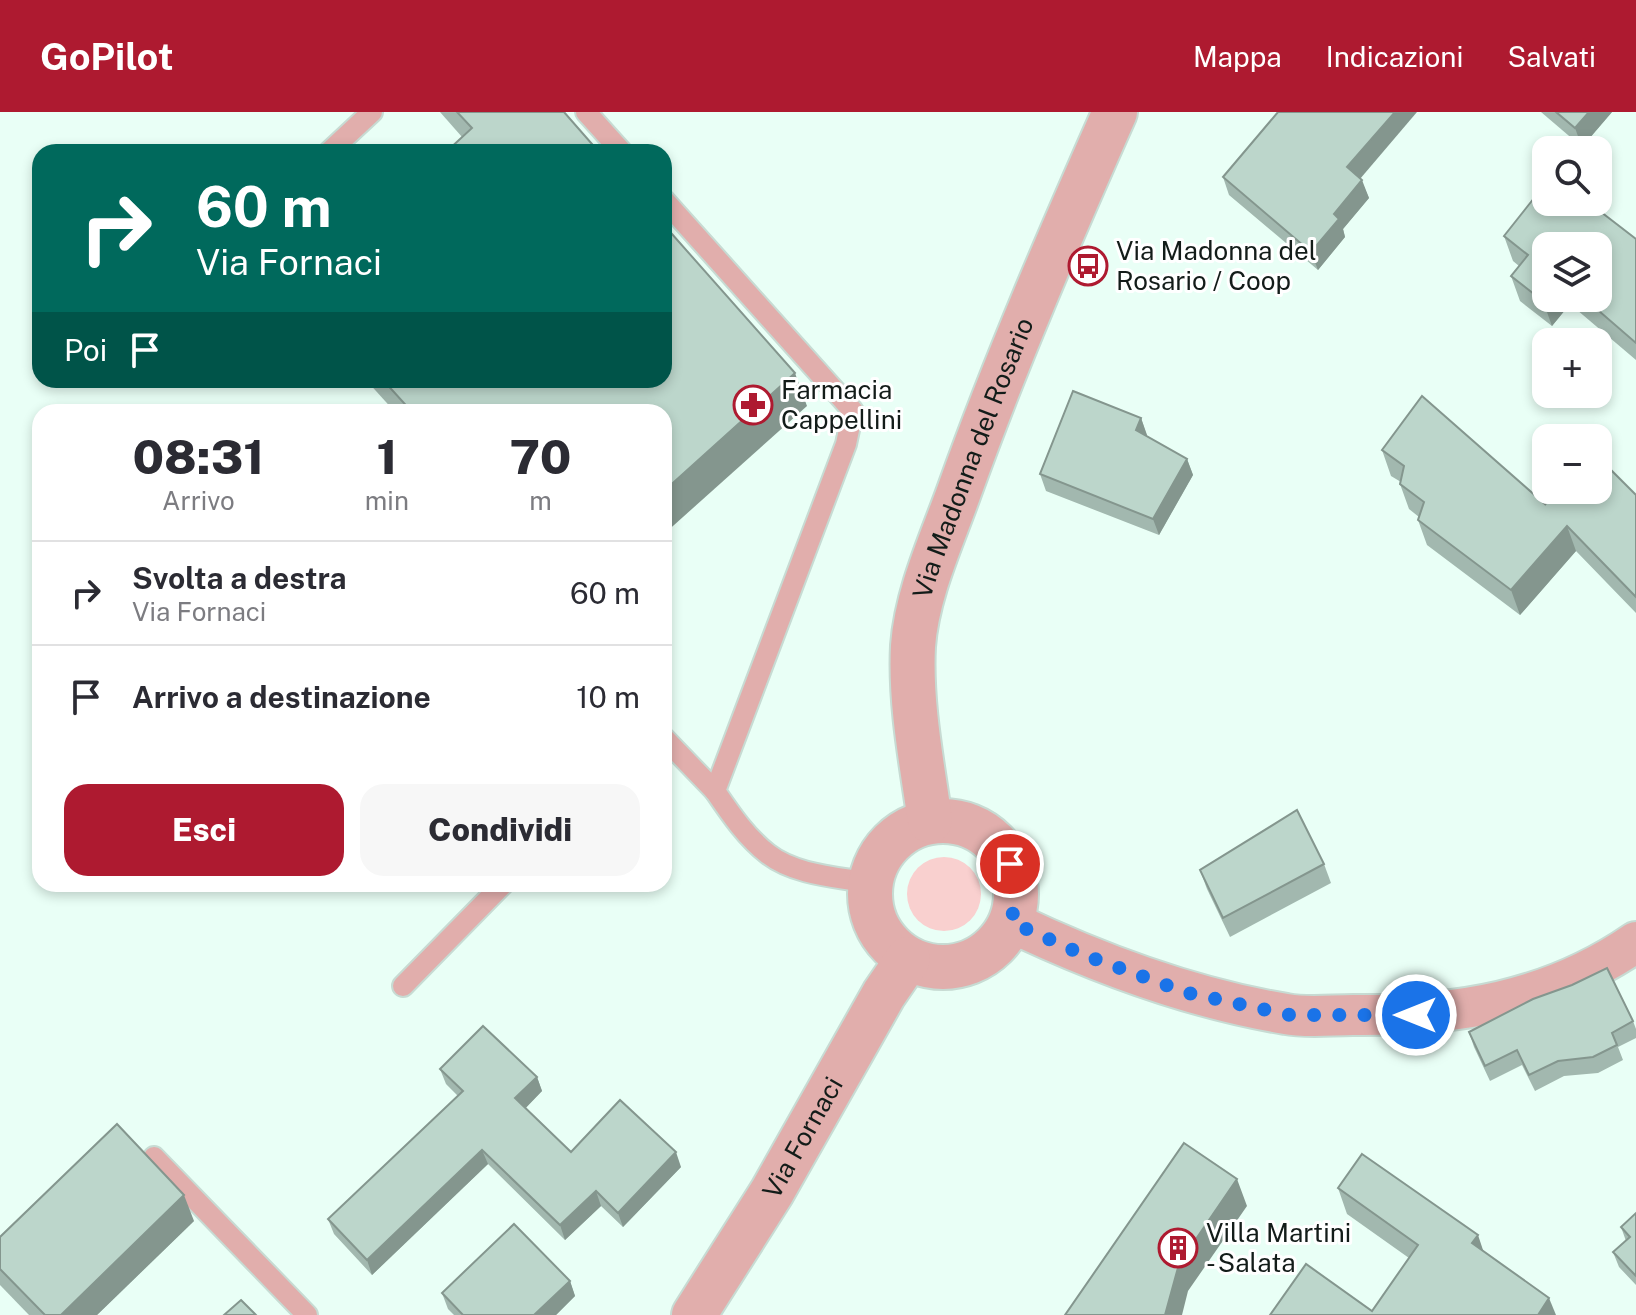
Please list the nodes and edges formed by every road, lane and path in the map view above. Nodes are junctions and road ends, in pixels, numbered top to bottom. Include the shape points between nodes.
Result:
1 (372, 112) edge
2 (586, 112) edge
3 (1115, 112) edge
4 (338, 144) edge
5 (615, 144) edge
6 (672, 209) edge
7 (672, 746) edge
8 (715, 791) junction
9 (930, 821) junction
10 (870, 883) junction
11 (495, 892) edge
12 (1011, 922) junction
13 (1636, 942) edge
14 (908, 959) junction
15 (403, 986) dead end
16 (154, 1157) dead end
17 (307, 1315) edge
18 (694, 1315) edge

1 - 4 lane
2 - 5 lane
3 - 9 street, Via Madonna del Rosario via 988,411 922,595 913,689
6 - 8 lane via 853,411 846,444
7 - 8 lane
8 - 10 lane via 769,855 796,868
9 - 10 street via 898,835 885,848
9 - 12 street via 969,825 1000,848 1016,883
10 - 14 street via 872,917 892,948
11 - 15 lane
12 - 13 street via 1188,993 1290,1015 1416,1015 1494,1004 1560,984
12 - 14 street via 985,954 967,963 937,967
14 - 18 street, Via Fornaci
16 - 17 lane

